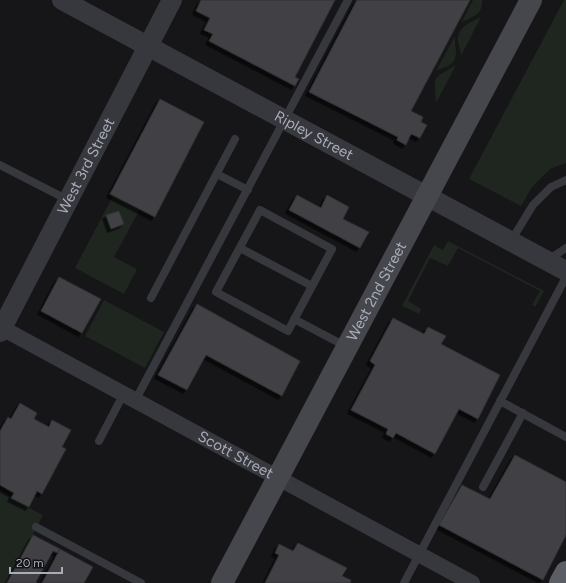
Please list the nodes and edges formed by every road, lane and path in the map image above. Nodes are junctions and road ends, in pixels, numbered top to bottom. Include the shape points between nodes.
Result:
1 (62, 0) edge
2 (172, 0) edge
3 (348, 0) edge
4 (531, 0) edge
5 (148, 46) junction
6 (285, 120) junction
7 (235, 139) dead end
8 (0, 165) edge
9 (217, 174) junction
10 (566, 180) edge
11 (248, 190) junction
12 (426, 196) junction
13 (68, 200) junction
14 (511, 241) junction
15 (240, 248) junction
16 (566, 248) edge
17 (547, 260) junction
18 (566, 271) edge
19 (566, 277) edge
20 (312, 286) junction
21 (151, 298) dead end
22 (294, 319) junction
23 (1, 329) edge
24 (347, 346) junction
25 (130, 398) junction
26 (500, 401) junction
27 (523, 413) junction
28 (566, 437) edge
29 (99, 441) dead end
30 (278, 478) junction
31 (483, 487) dead end
32 (36, 528) dead end
33 (419, 554) junction
34 (566, 572) edge
35 (141, 583) edge
36 (222, 583) edge
37 (404, 583) edge
38 (472, 583) edge
39 (560, 583) edge

1 - 5 street, Ripley Street
2 - 5 street, West 3rd Street
3 - 6 lane
4 - 12 main road, West 2nd Street
5 - 6 street, Ripley Street
5 - 13 street, West 3rd Street
6 - 11 lane
6 - 12 street, Ripley Street
7 - 9 lane
8 - 13 lane
9 - 11 lane
9 - 21 lane
10 - 14 lane via 551,187 533,205
11 - 25 lane
12 - 14 street, Ripley Street
12 - 24 main road, West 2nd Street
13 - 23 street, West 3rd Street
14 - 17 street, Ripley Street
15 - 20 lane
15 - 20 lane via 260,210 332,249
15 - 22 lane via 216,292 288,331
16 - 17 lane
17 - 18 street, Ripley Street
19 - 26 lane
20 - 22 lane
22 - 24 lane
23 - 25 street, Scott Street
24 - 30 main road, West 2nd Street
25 - 29 lane
25 - 30 street, Scott Street
26 - 27 lane
26 - 33 lane
27 - 28 lane
27 - 31 lane
30 - 33 street, Scott Street
30 - 36 main road, West 2nd Street
32 - 35 lane
33 - 37 lane
33 - 38 street, Scott Street
34 - 39 highway

